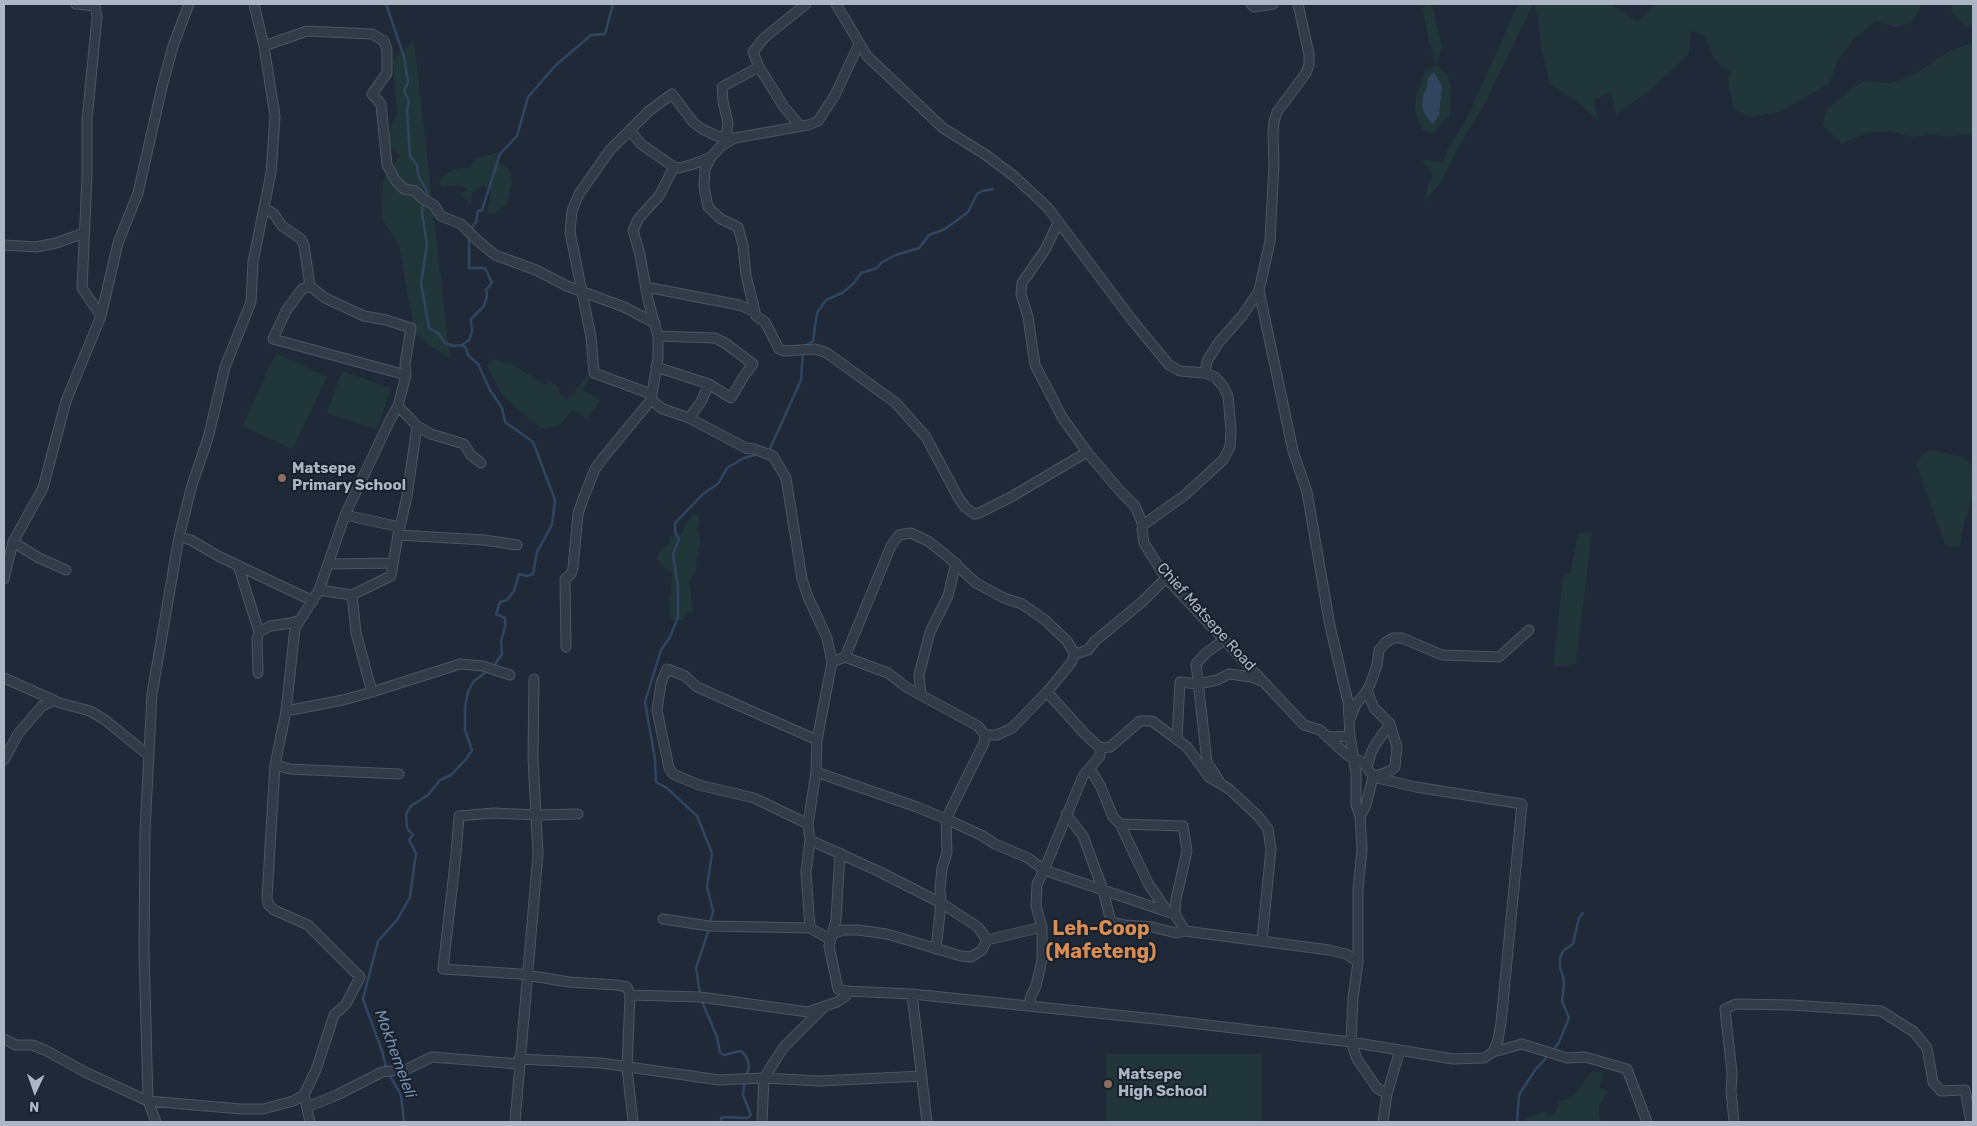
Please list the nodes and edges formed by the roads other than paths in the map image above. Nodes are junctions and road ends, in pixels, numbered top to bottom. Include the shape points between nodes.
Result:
1 (76, 4) edge
2 (189, 4) edge
3 (254, 4) edge
4 (806, 4) edge
5 (836, 4) edge
6 (1251, 4) edge
7 (1273, 4) edge
8 (1298, 4) edge
9 (95, 5) edge
10 (859, 44) junction
11 (264, 46) junction
12 (759, 67) junction
13 (800, 126) junction
14 (630, 131) junction
15 (726, 137) junction
16 (735, 138) junction
17 (711, 157) junction
18 (674, 167) junction
19 (264, 208) junction
20 (1058, 223) junction
21 (84, 233) junction
22 (4, 245) edge
23 (310, 286) junction
24 (646, 287) junction
25 (581, 290) junction
26 (1259, 291) junction
27 (754, 309) junction
28 (101, 316) junction
29 (655, 324) junction
30 (658, 336) junction
31 (656, 367) junction
32 (1205, 372) junction
33 (406, 376) junction
34 (709, 384) junction
35 (651, 397) junction
36 (398, 406) junction
37 (408, 418) junction
38 (689, 418) junction
39 (390, 420) junction
40 (417, 426) junction
41 (1088, 452) junction
42 (481, 463) dead end
43 (345, 516) junction
44 (1143, 525) junction
45 (399, 531) junction
46 (179, 537) junction
47 (13, 542) junction
48 (517, 545) dead end
49 (392, 563) junction
50 (956, 563) junction
51 (329, 564) junction
52 (238, 565) junction
53 (66, 570) dead end
54 (1166, 578) junction
55 (4, 579) edge
56 (319, 590) junction
57 (352, 595) junction
58 (313, 601) junction
59 (300, 620) junction
60 (1529, 630) dead end
61 (258, 632) junction
62 (1224, 640) junction
63 (566, 647) dead end
64 (1075, 654) junction
65 (845, 657) junction
66 (832, 662) junction
67 (258, 673) dead end
68 (510, 675) dead end
69 (4, 678) edge
70 (534, 679) dead end
71 (1198, 684) junction
72 (1266, 684) junction
73 (1367, 691) junction
74 (372, 692) junction
75 (1047, 692) junction
76 (921, 695) junction
77 (54, 700) junction
78 (286, 711) junction
79 (1349, 719) junction
80 (1390, 724) junction
81 (985, 735) junction
82 (1350, 736) junction
83 (1327, 737) junction
84 (1176, 738) junction
85 (817, 740) junction
86 (1100, 748) junction
87 (147, 754) junction
88 (1354, 758) junction
89 (4, 760) edge
90 (275, 765) junction
91 (1367, 767) junction
92 (1090, 769) junction
93 (816, 772) junction
94 (399, 774) dead end
95 (1373, 777) junction
96 (1222, 785) junction
97 (578, 814) dead end
98 (1066, 814) junction
99 (537, 815) junction
100 (1360, 816) junction
101 (946, 819) junction
102 (808, 824) junction
103 (1120, 824) junction
104 (810, 840) junction
105 (840, 853) junction
106 (1044, 870) junction
107 (1103, 890) junction
108 (941, 904) junction
109 (1171, 913) junction
110 (663, 919) dead end
111 (1042, 927) junction
112 (810, 928) junction
113 (1185, 931) junction
114 (832, 935) junction
115 (988, 940) junction
116 (1262, 940) junction
117 (936, 949) junction
118 (1358, 962) junction
119 (528, 975) junction
120 (847, 991) junction
121 (912, 994) junction
122 (630, 995) junction
123 (825, 1006) junction
124 (1031, 1006) junction
125 (4, 1039) edge
126 (1351, 1042) junction
127 (1400, 1050) junction
128 (1493, 1052) junction
129 (519, 1062) junction
130 (627, 1068) junction
131 (922, 1076) junction
132 (764, 1078) junction
133 (1387, 1094) junction
134 (304, 1095) junction
135 (148, 1101) junction
136 (306, 1107) junction
137 (156, 1122) edge
138 (310, 1122) edge
139 (515, 1122) edge
140 (633, 1122) edge
141 (762, 1122) edge
142 (927, 1122) edge
143 (1383, 1122) edge
144 (1647, 1122) edge
145 (1734, 1122) edge
146 (1971, 1122) edge

1 - 9 street
2 - 28 street via 173,46 138,194 118,243
3 - 11 street
4 - 12 street via 764,38 753,52
5 - 10 street
6 - 7 street via 1254,7
8 - 26 street via 1309,65 1274,121 1270,241
9 - 21 street via 97,17 87,120
10 - 13 street via 836,95 818,121
10 - 20 street via 867,56 943,128 1015,176 1048,208
11 - 19 street via 275,116 271,174
11 - 25 street via 306,31 372,34 384,41 387,72 372,94 381,104 388,165 396,181 404,190 415,191 434,205 441,216 461,224 495,255
12 - 13 street
12 - 15 street via 722,87 728,123
13 - 16 street
14 - 15 street via 672,94 693,122 717,136
14 - 18 street
14 - 25 street via 605,157 579,194 572,211 570,232
15 - 16 street
16 - 17 street
17 - 18 street
17 - 27 street via 704,178 708,207 721,219 738,227
18 - 24 street via 659,196 639,218 633,230
19 - 23 street via 304,245
19 - 46 street via 253,262 251,302 225,367
20 - 32 street via 1169,365 1180,371
20 - 41 street, Chief Matsepe Road via 1045,250 1022,283 1021,294 1035,365 1062,417
21 - 22 street via 36,247
21 - 28 street via 82,288
23 - 33 street via 325,298 364,316 411,328
23 - 33 street via 302,289 286,311 273,339
24 - 27 street
24 - 29 street
25 - 29 street via 624,307
25 - 35 street via 591,337 594,373
26 - 32 street via 1219,342 1207,361
26 - 79 street via 1293,451 1307,492
27 - 41 street via 779,349 814,349 827,353 896,403 926,438 958,497 974,514 1011,497
28 - 47 street via 66,401 43,488
29 - 30 street
30 - 31 street
30 - 34 street via 714,338 753,364 731,398
31 - 34 street
31 - 35 street
32 - 44 street via 1215,377 1228,396 1230,446 1223,460 1185,495
33 - 36 street
34 - 38 street
35 - 38 street via 663,409
35 - 63 street via 595,469 583,498 578,514 573,568 565,579
36 - 37 street
36 - 39 street
37 - 39 street
37 - 40 street
38 - 66 street via 746,448 773,456 779,465 786,478 802,579 827,638
39 - 43 street
40 - 42 street via 464,444
40 - 45 street
41 - 44 street, Chief Matsepe Road via 1135,506
43 - 45 street
43 - 51 street
44 - 54 street, Chief Matsepe Road via 1144,543
45 - 48 street
45 - 49 street
46 - 52 street via 192,540
46 - 87 street via 152,694
47 - 53 street
47 - 55 street
49 - 51 street
49 - 57 street via 391,576
50 - 64 street via 976,583 1022,604 1045,620 1067,641
50 - 65 street via 928,541 911,533 898,535
50 - 76 street via 948,596 930,632 918,675
51 - 56 street
52 - 58 street
52 - 61 street
54 - 62 street, Chief Matsepe Road
54 - 64 street via 1088,650
56 - 57 street
56 - 58 street
57 - 74 street via 356,633
58 - 59 street
59 - 61 street
59 - 78 street via 295,628
60 - 73 street via 1499,656 1442,655 1402,638 1393,638 1379,650
61 - 67 street
62 - 71 street via 1196,664
62 - 72 street, Chief Matsepe Road
64 - 75 street
65 - 66 street
65 - 76 street via 888,673
66 - 85 street
68 - 74 street via 483,666 460,664
69 - 77 street
70 - 99 street via 533,758
71 - 72 street via 1229,674 1252,677
71 - 84 street via 1180,682
71 - 96 street via 1207,762
72 - 83 street, Chief Matsepe Road via 1304,725 1320,730
73 - 79 street
73 - 80 street via 1374,708
74 - 78 street
75 - 81 street via 1012,728 997,735
75 - 86 street
76 - 81 street via 978,726
77 - 87 street via 90,711
77 - 89 street via 42,706 18,734
78 - 90 street
79 - 82 street
80 - 91 street via 1370,753
80 - 95 street via 1397,747 1396,767
81 - 101 street
82 - 83 street
82 - 88 street
83 - 88 street, Chief Matsepe Road
84 - 86 street via 1152,721 1140,721 1110,747
84 - 96 street via 1187,747 1209,777
85 - 93 street
85 - 102 street via 697,687 668,669 661,683 656,710 673,774 699,785 754,798
86 - 92 street via 1100,756
87 - 135 street via 144,950
88 - 91 street, Chief Matsepe Road
88 - 100 street via 1356,805
90 - 94 street via 290,769
90 - 134 street via 268,904 274,910 308,925 360,977 346,1004 334,1015
91 - 95 street
92 - 98 street via 1083,776
92 - 103 street via 1113,818
93 - 101 street
93 - 102 street
95 - 100 street
95 - 128 street via 1522,804 1501,1023
96 - 116 street via 1268,829 1270,864
97 - 99 street
98 - 106 street
98 - 107 street via 1083,836
99 - 119 street via 538,854
99 - 119 street via 493,813 458,816 443,969
100 - 118 street
101 - 106 street via 1028,858
101 - 108 street via 947,853 942,868
102 - 104 street
103 - 109 street via 1149,885
103 - 109 street via 1183,826 1187,851
104 - 105 street
104 - 112 street via 806,872
105 - 108 street
105 - 114 street via 836,920
106 - 107 street
106 - 111 street via 1037,884 1036,906
107 - 109 street
107 - 113 street via 1112,922 1176,934
108 - 115 street via 978,927
108 - 117 street
109 - 113 street
110 - 112 street via 709,926
111 - 115 street
111 - 124 street via 1042,960 1030,998
112 - 114 street via 826,937
113 - 116 street
114 - 117 street via 843,930 888,934
114 - 120 street via 829,946 838,989
115 - 117 street via 982,950 971,957
116 - 118 street via 1337,951
118 - 126 street
119 - 122 street via 627,987
119 - 129 street
120 - 121 street
120 - 123 street via 846,996
121 - 124 street
121 - 131 street
122 - 123 street via 700,997 808,1012
122 - 130 street
123 - 132 street via 783,1048
124 - 126 street
125 - 135 street via 16,1045 32,1045 46,1050
126 - 127 street
126 - 133 street via 1357,1058 1377,1088
127 - 128 street via 1453,1059 1484,1058
127 - 133 street
128 - 144 street via 1522,1044 1567,1058 1585,1057 1627,1069
129 - 130 street via 601,1063
129 - 136 street via 432,1058 407,1069 382,1072
129 - 139 street
130 - 132 street via 719,1080
130 - 140 street
131 - 132 street via 820,1081
131 - 142 street
132 - 141 street
133 - 143 street
134 - 135 street via 263,1109
134 - 136 street
135 - 137 street
136 - 138 street
145 - 146 street via 1725,1009 1736,1004 1760,1004 1881,1011 1914,1032 1927,1048 1933,1082 1941,1091 1965,1090

